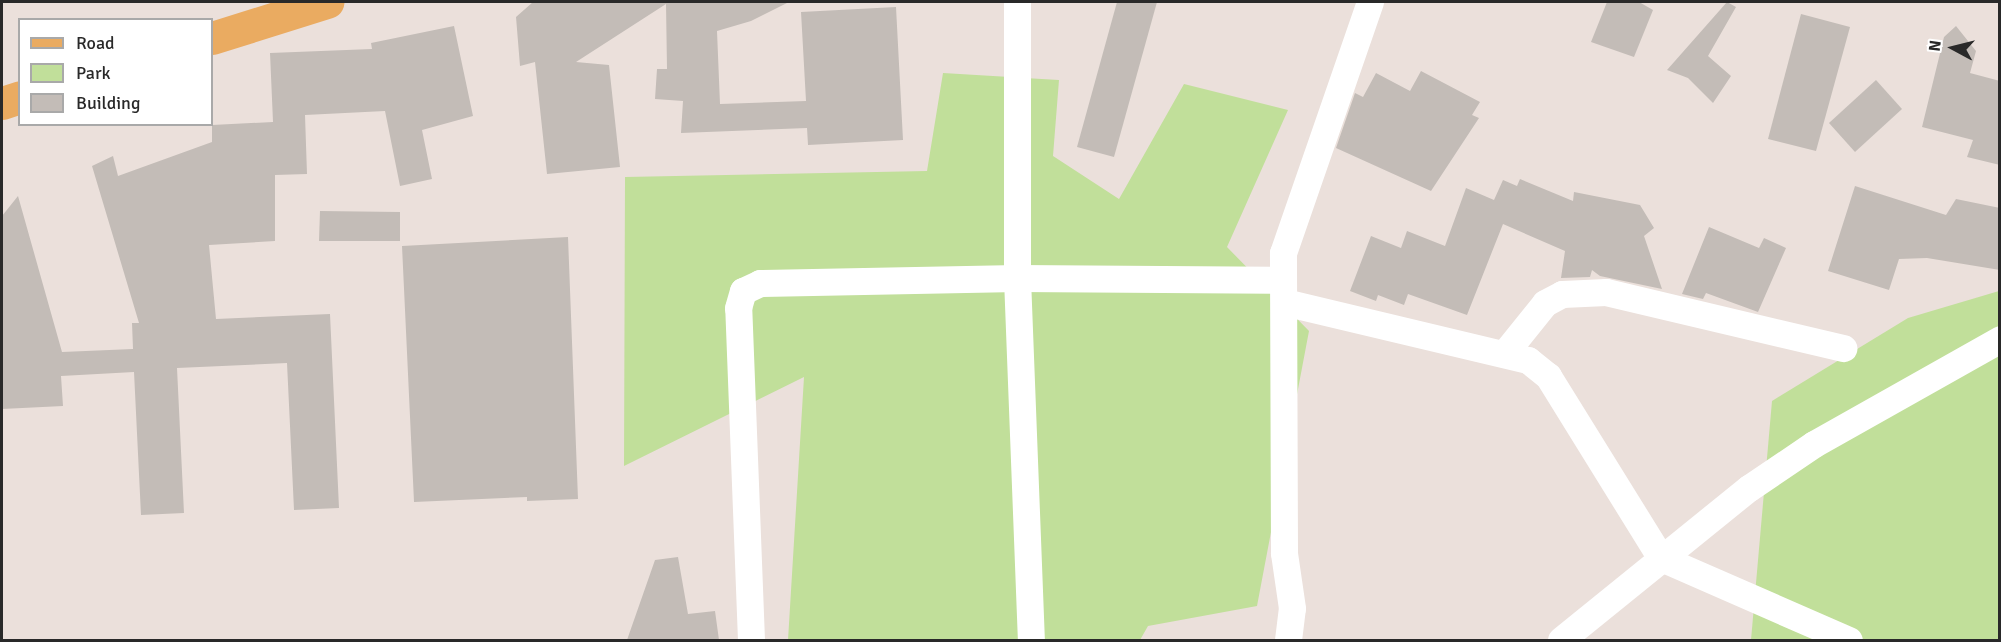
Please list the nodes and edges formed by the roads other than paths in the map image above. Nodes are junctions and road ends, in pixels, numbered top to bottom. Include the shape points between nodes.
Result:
1 (327, 2) edge
2 (1017, 2) edge
3 (1370, 2) edge
4 (213, 38) edge
5 (18, 99) edge
6 (2, 103) edge
7 (1017, 278) junction
8 (1283, 291) junction
9 (2000, 339) edge
10 (1843, 348) dead end
11 (1504, 354) junction
12 (1661, 558) junction
13 (751, 640) edge
14 (1031, 640) edge
15 (1288, 640) edge
16 (1561, 640) edge
17 (1849, 640) edge

1 - 4 main road
2 - 7 street
3 - 8 street via 1283,253
5 - 6 main road
7 - 8 street
7 - 13 street via 760,283 743,291 738,308
7 - 14 street
8 - 11 street
8 - 15 street via 1284,553 1292,608
9 - 12 street via 1814,444
10 - 11 street via 1606,292 1562,294 1545,303
11 - 12 street via 1528,360 1548,376
12 - 16 street
12 - 17 street

